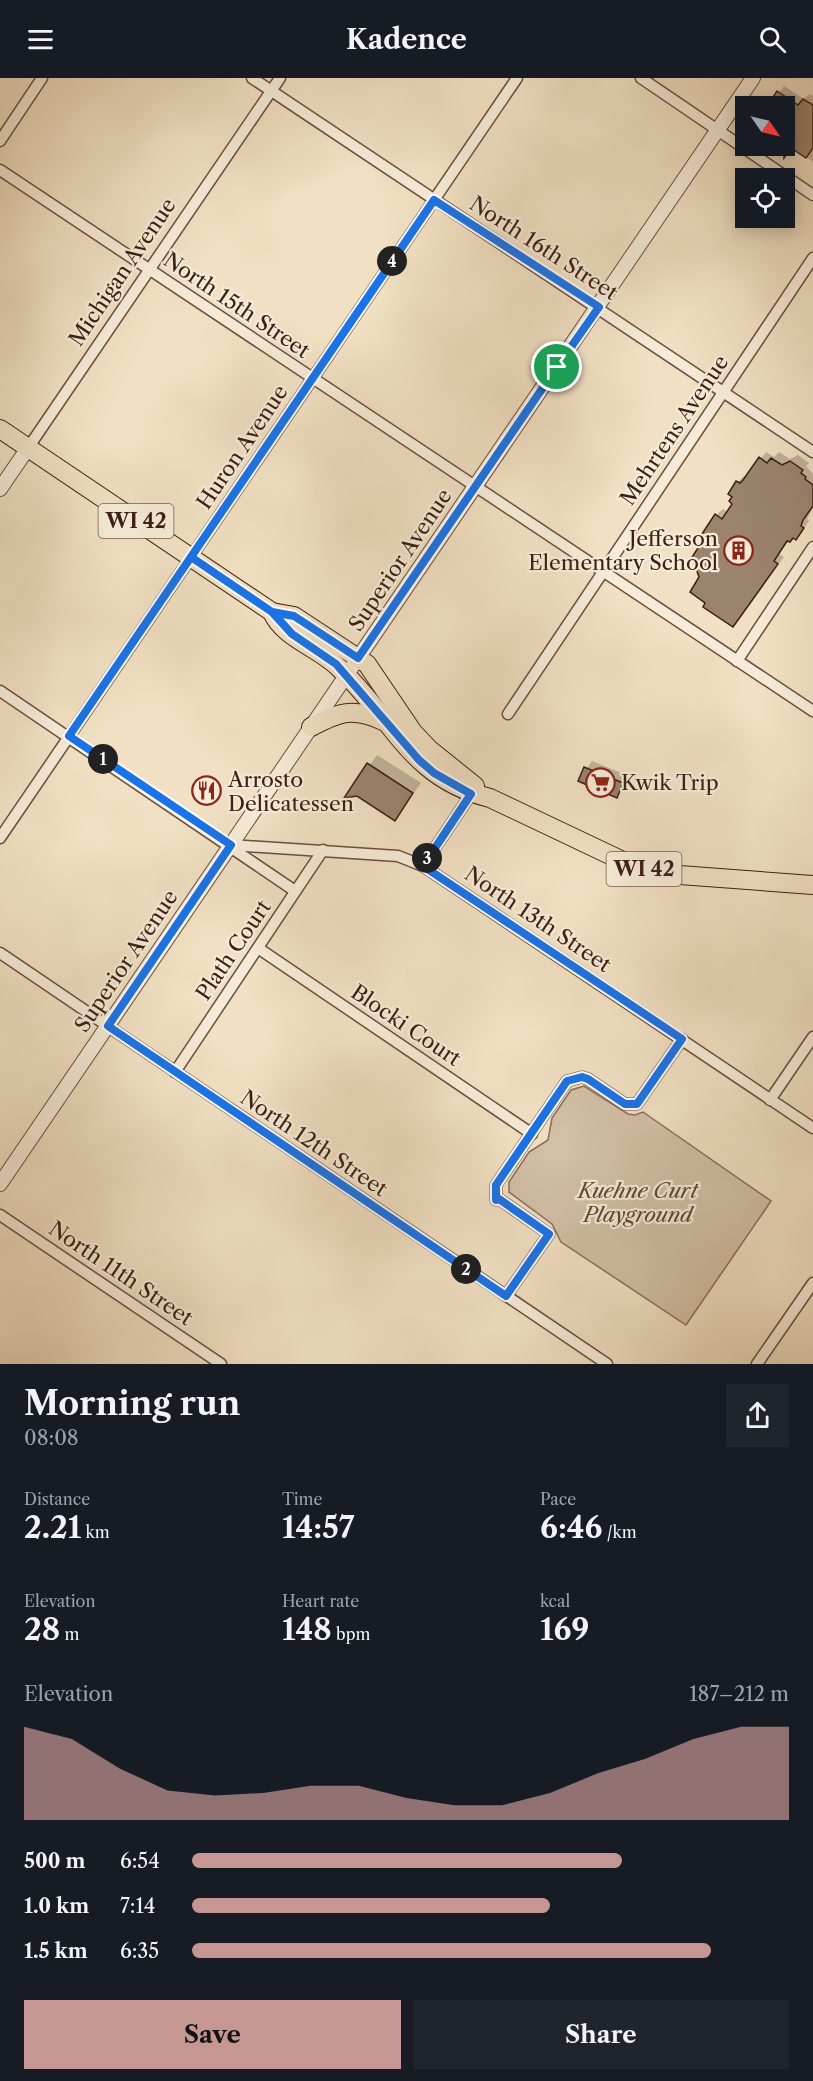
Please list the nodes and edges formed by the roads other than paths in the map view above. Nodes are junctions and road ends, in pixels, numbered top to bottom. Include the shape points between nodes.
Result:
1 (42, 78) edge
2 (252, 78) edge
3 (280, 78) edge
4 (517, 78) edge
5 (641, 78) edge
6 (753, 78) edge
7 (271, 90) junction
8 (718, 131) junction
9 (0, 141) edge
10 (0, 170) edge
11 (813, 195) edge
12 (434, 200) junction
13 (813, 258) edge
14 (149, 269) junction
15 (599, 307) junction
16 (312, 378) junction
17 (724, 391) junction
18 (0, 429) edge
19 (28, 448) junction
20 (813, 452) edge
21 (475, 488) junction
22 (0, 489) edge
23 (813, 547) edge
24 (191, 557) junction
25 (602, 573) junction
26 (272, 612) junction
27 (358, 658) junction
28 (737, 661) junction
29 (347, 675) junction
30 (0, 691) edge
31 (813, 711) edge
32 (508, 714) dead end
33 (383, 721) junction
34 (311, 727) junction
35 (69, 736) junction
36 (471, 794) junction
37 (490, 798) junction
38 (0, 838) edge
39 (231, 845) junction
40 (323, 850) junction
41 (423, 866) junction
42 (813, 885) edge
43 (295, 891) junction
44 (258, 948) junction
45 (0, 953) edge
46 (108, 1026) junction
47 (813, 1037) edge
48 (682, 1039) junction
49 (175, 1072) junction
50 (771, 1100) junction
51 (813, 1128) edge
52 (532, 1134) junction
53 (0, 1184) edge
54 (0, 1215) edge
55 (813, 1283) edge
56 (506, 1296) junction
57 (221, 1364) edge
58 (608, 1364) edge
59 (757, 1364) edge

1 - 9 street
2 - 7 street, North 16th Street
3 - 7 street, Michigan Avenue
4 - 12 street, Huron Avenue
5 - 8 street
6 - 8 street, Superior Avenue
7 - 12 street, North 16th Street
7 - 14 street, Michigan Avenue
8 - 11 street
8 - 15 street, Superior Avenue
10 - 14 street, North 15th Street
12 - 15 street, North 16th Street
12 - 16 street, Huron Avenue
13 - 17 street, Mehrtens Avenue
14 - 16 street, North 15th Street
14 - 19 street, Michigan Avenue
15 - 17 street, North 16th Street
15 - 21 street, Superior Avenue
16 - 21 street, North 15th Street
16 - 24 street, Huron Avenue
17 - 20 street, North 16th Street
17 - 25 street, Mehrtens Avenue
18 - 19 main road, WI 42
19 - 22 street, Michigan Avenue
19 - 24 main road, WI 42
21 - 25 street, North 15th Street
21 - 27 street, Superior Avenue
23 - 28 street
24 - 26 main road, WI 42
24 - 35 street, Huron Avenue
25 - 28 street, North 15th Street
25 - 32 street, Mehrtens Avenue
26 - 27 main road, WI 42 via 294,616
26 - 29 main road, WI 42 via 292,634
27 - 29 street, Superior Avenue
27 - 37 main road, WI 42 via 379,680 429,749
28 - 31 street, North 15th Street
29 - 33 main road, WI 42
29 - 34 street, Superior Avenue
30 - 35 street
33 - 34 main road via 348,712
33 - 36 main road, WI 42 via 434,773
34 - 39 street, Superior Avenue
35 - 38 street, Huron Avenue
35 - 39 street
36 - 37 main road, WI 42
36 - 41 street
37 - 42 main road, WI 42 via 646,870
39 - 40 street, North 13th Street
39 - 43 street
39 - 46 street, Superior Avenue
40 - 41 street, North 13th Street via 398,856
40 - 43 street, Plath Court
41 - 48 street, North 13th Street
43 - 44 street, Plath Court
44 - 49 street, Plath Court
44 - 52 street, Blocki Court
45 - 46 street, North 12th Street
46 - 49 street, North 12th Street
46 - 53 street, Superior Avenue
47 - 50 street
48 - 50 street, North 13th Street
48 - 52 street via 637,1104 625,1104 588,1079 574,1078 567,1081
49 - 56 street, North 12th Street
50 - 51 street, North 13th Street
52 - 56 street via 496,1185 496,1200 549,1234
54 - 57 street, North 11th Street
55 - 59 street
56 - 58 street, North 12th Street

